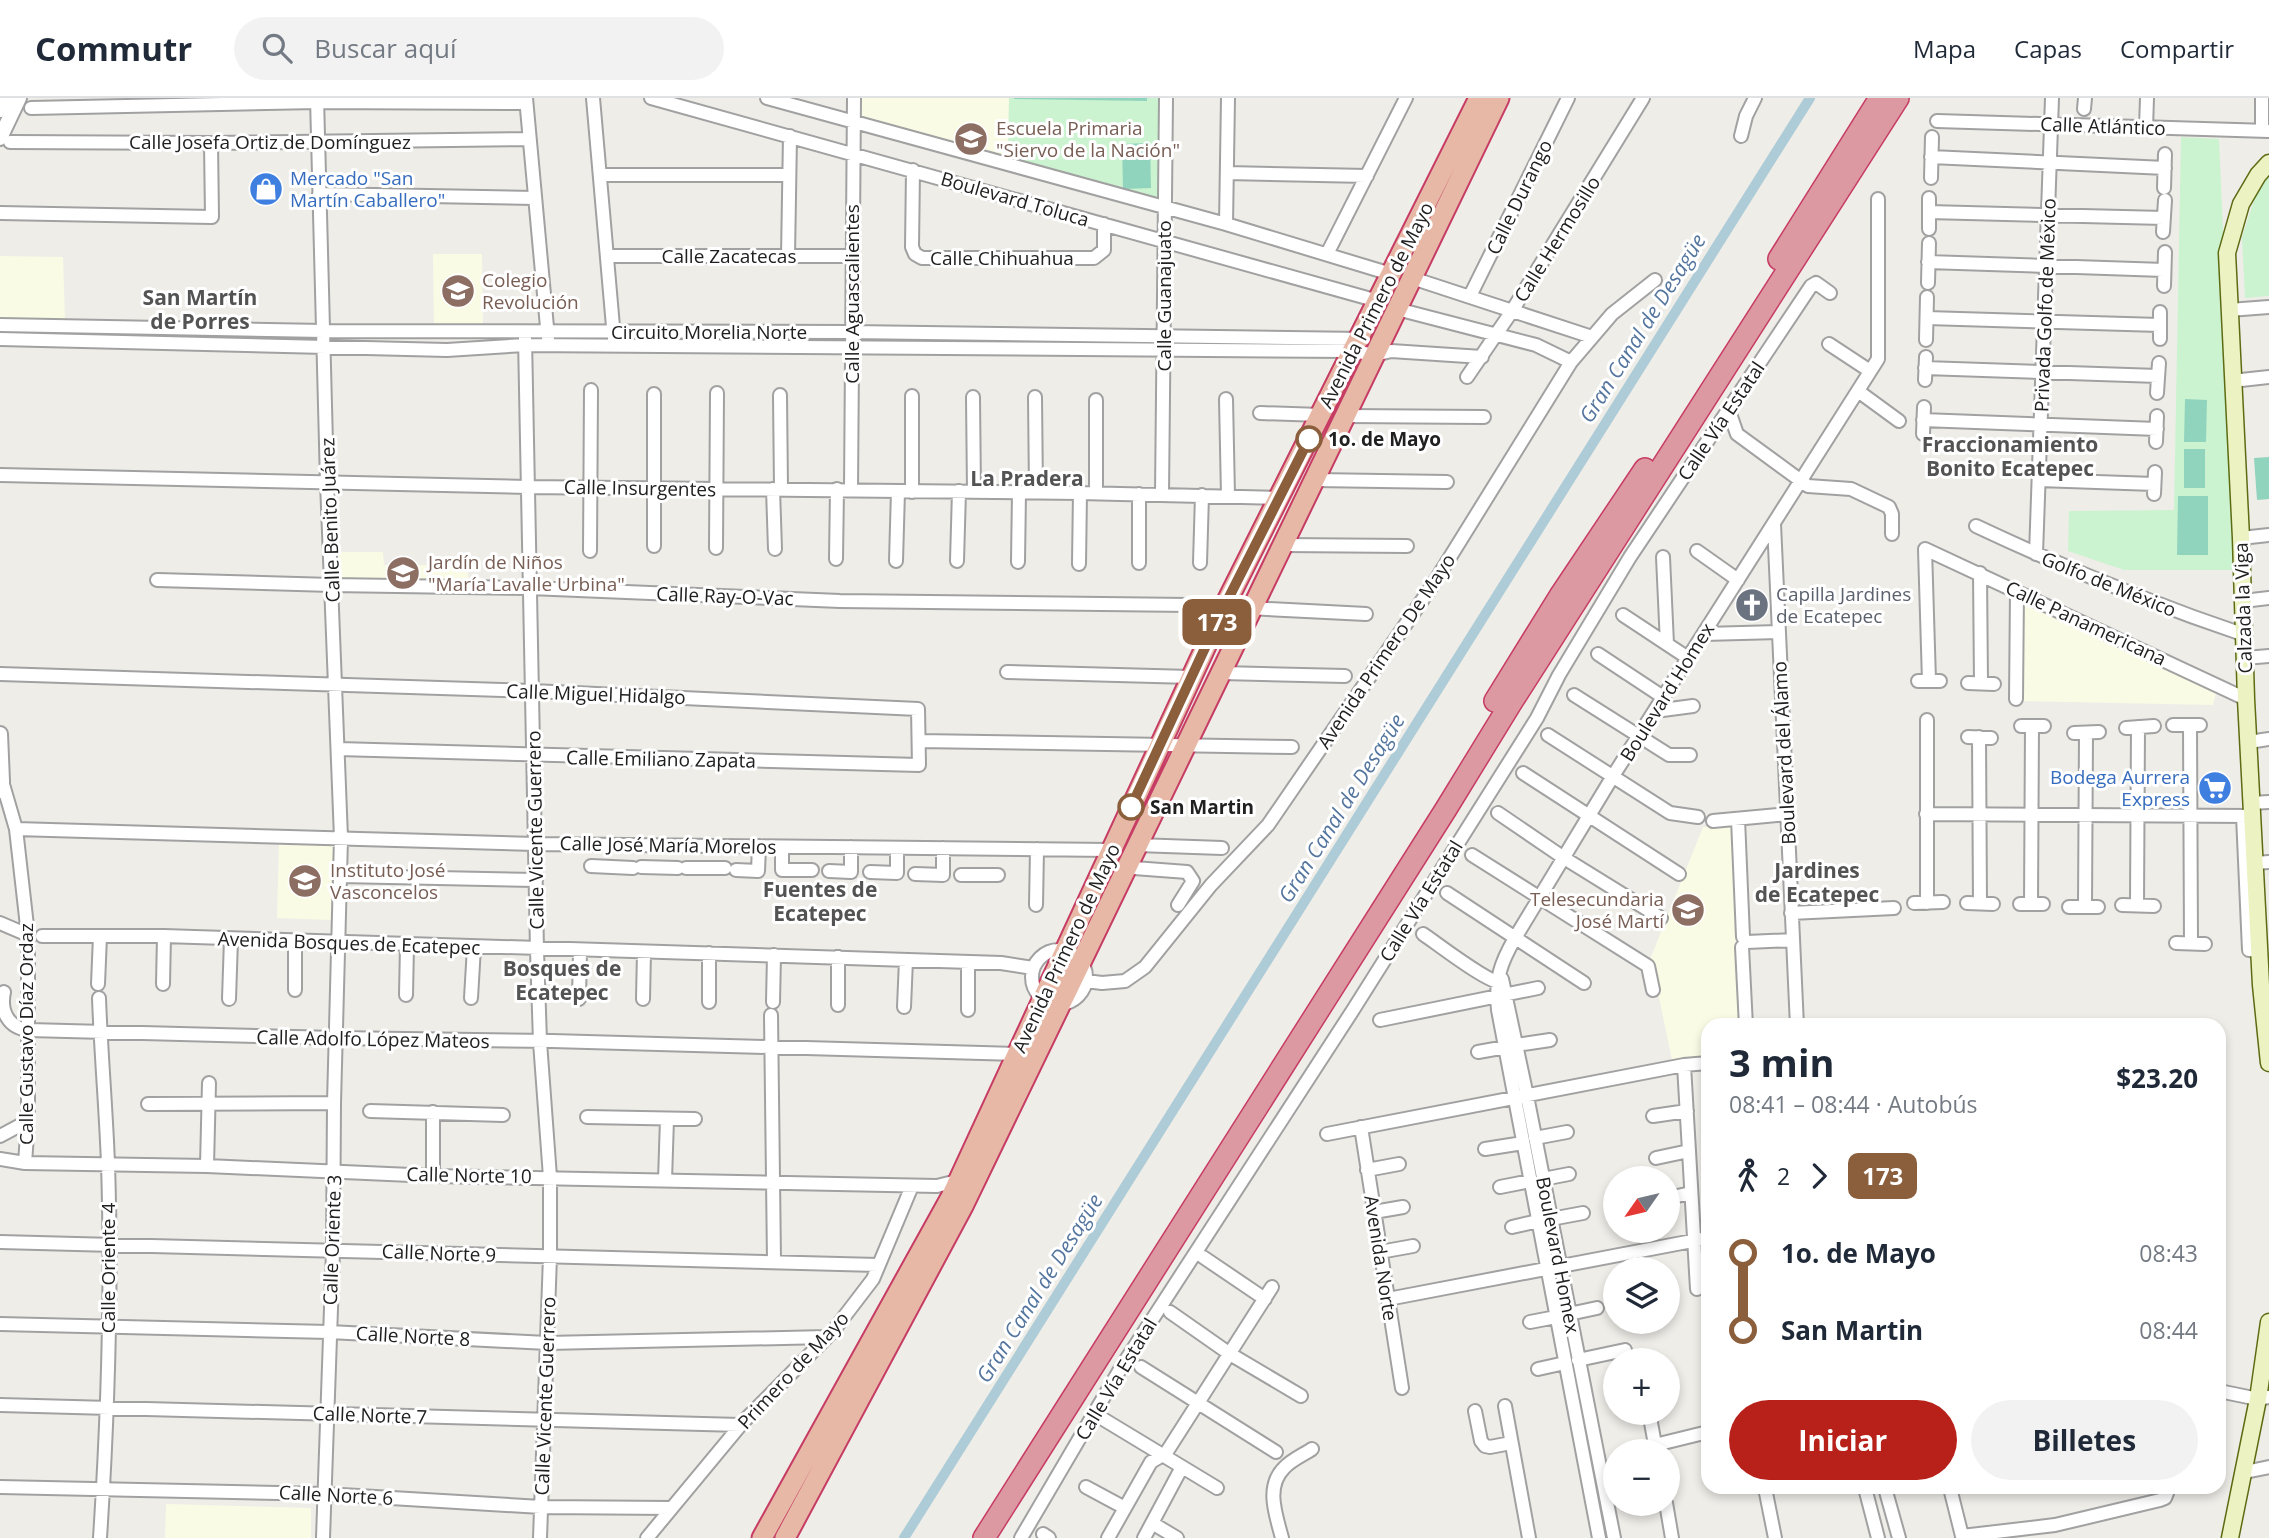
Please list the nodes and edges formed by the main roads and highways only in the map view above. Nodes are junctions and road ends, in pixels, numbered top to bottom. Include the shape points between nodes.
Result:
1 (1479, 98) edge
2 (1499, 98) edge
3 (1880, 98) edge
4 (1898, 98) edge
5 (2269, 163) edge
6 (1382, 349) joint
7 (2262, 863) edge
8 (2264, 921) edge
9 (1073, 955) junction
10 (2265, 985) edge
11 (1051, 1001) junction
12 (2268, 1053) edge
13 (957, 1191) junction
14 (931, 1249) junction
15 (2268, 1332) edge
16 (2264, 1398) edge
17 (762, 1538) edge
18 (785, 1538) edge
19 (968, 1538) edge
20 (984, 1538) edge
21 (2230, 1538) edge

1 - 9 highway, Avenida Primero de Mayo via 1224,607 1111,850
2 - 6 highway, Avenida Primero de Mayo
3 - 19 highway via 1560,596
4 - 20 highway
5 - 7 main road, Calzada la Viga via 2241,204 2227,253 2249,812
6 - 9 highway, Avenida Primero De Mayo via 1127,865
7 - 8 main road, Calzada la Viga
8 - 10 main road, Calzada la Viga via 2260,951
9 - 11 highway, Avenida Primero De Mayo
10 - 12 main road, Calzada la Viga
11 - 13 highway, Avenida Primero De Mayo
11 - 13 highway, Avenida Primero de Mayo via 1017,1054
13 - 14 highway, Avenida Primero De Mayo
14 - 17 highway
14 - 18 highway
15 - 16 main road
16 - 21 main road

